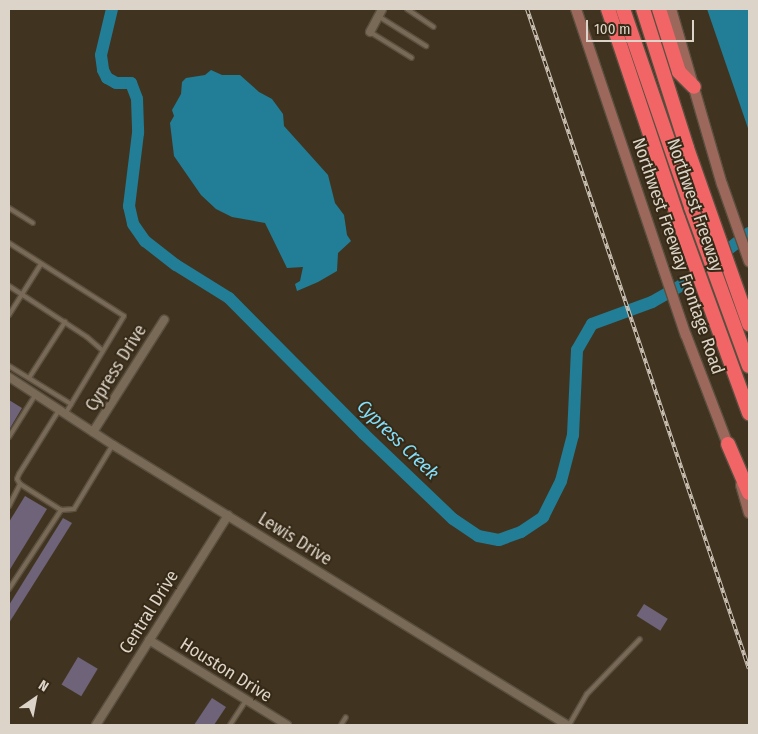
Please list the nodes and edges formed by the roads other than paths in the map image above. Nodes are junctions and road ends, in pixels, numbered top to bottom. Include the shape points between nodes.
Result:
1 (407, 9) edge
2 (576, 9) edge
3 (608, 9) edge
4 (624, 9) edge
5 (643, 9) edge
6 (659, 9) edge
7 (671, 9) edge
8 (380, 12) edge
9 (434, 27) dead end
10 (370, 32) joint
11 (426, 46) dead end
12 (412, 58) dead end
13 (694, 87) junction
14 (9, 208) edge
15 (33, 222) dead end
16 (9, 243) edge
17 (749, 261) edge
18 (41, 264) junction
19 (9, 286) edge
20 (22, 294) junction
21 (9, 315) edge
22 (164, 320) dead end
23 (65, 322) junction
24 (749, 324) edge
25 (103, 351) junction
26 (9, 366) edge
27 (749, 366) edge
28 (9, 377) edge
29 (29, 378) junction
30 (36, 394) junction
31 (72, 404) junction
32 (62, 412) junction
33 (749, 413) edge
34 (93, 432) junction
35 (9, 437) edge
36 (113, 444) junction
37 (728, 444) junction
38 (20, 484) junction
39 (749, 493) edge
40 (9, 506) edge
41 (61, 510) junction
42 (749, 513) edge
43 (228, 515) junction
44 (9, 589) edge
45 (640, 639) dead end
46 (149, 640) junction
47 (246, 700) junction
48 (346, 718) dead end
49 (96, 725) edge
50 (230, 725) edge
51 (287, 725) edge
52 (341, 725) edge
53 (568, 725) edge

1 - 9 lane
2 - 37 main road, Northwest Freeway Frontage Road via 686,336
3 - 33 highway, Northwest Freeway via 678,218
4 - 27 highway via 691,208
5 - 24 highway, Northwest Freeway via 704,199
6 - 13 highway via 679,72
7 - 13 main road
8 - 10 street
8 - 11 lane
10 - 12 lane
13 - 17 main road via 722,184
14 - 15 lane
16 - 18 lane
18 - 20 lane
18 - 25 lane via 124,316
19 - 20 lane
20 - 21 lane
20 - 23 lane
22 - 34 street, Cypress Drive
23 - 25 lane via 98,344
23 - 29 lane
25 - 31 lane
26 - 29 lane
28 - 30 street, Lewis Drive
29 - 31 lane
30 - 32 street, Lewis Drive
30 - 35 lane
31 - 32 lane
32 - 34 street, Lewis Drive
32 - 38 lane via 18,474
34 - 36 street, Lewis Drive
36 - 41 lane via 78,505 68,511
36 - 43 street, Lewis Drive
37 - 39 highway
37 - 42 main road, Northwest Freeway Frontage Road
38 - 40 lane
38 - 41 lane
41 - 44 lane
43 - 46 street, Central Drive
43 - 53 street, Lewis Drive
45 - 53 lane via 587,694
46 - 47 street, Houston Drive
46 - 49 street, Central Drive
47 - 50 lane
47 - 51 street, Houston Drive
48 - 52 lane

